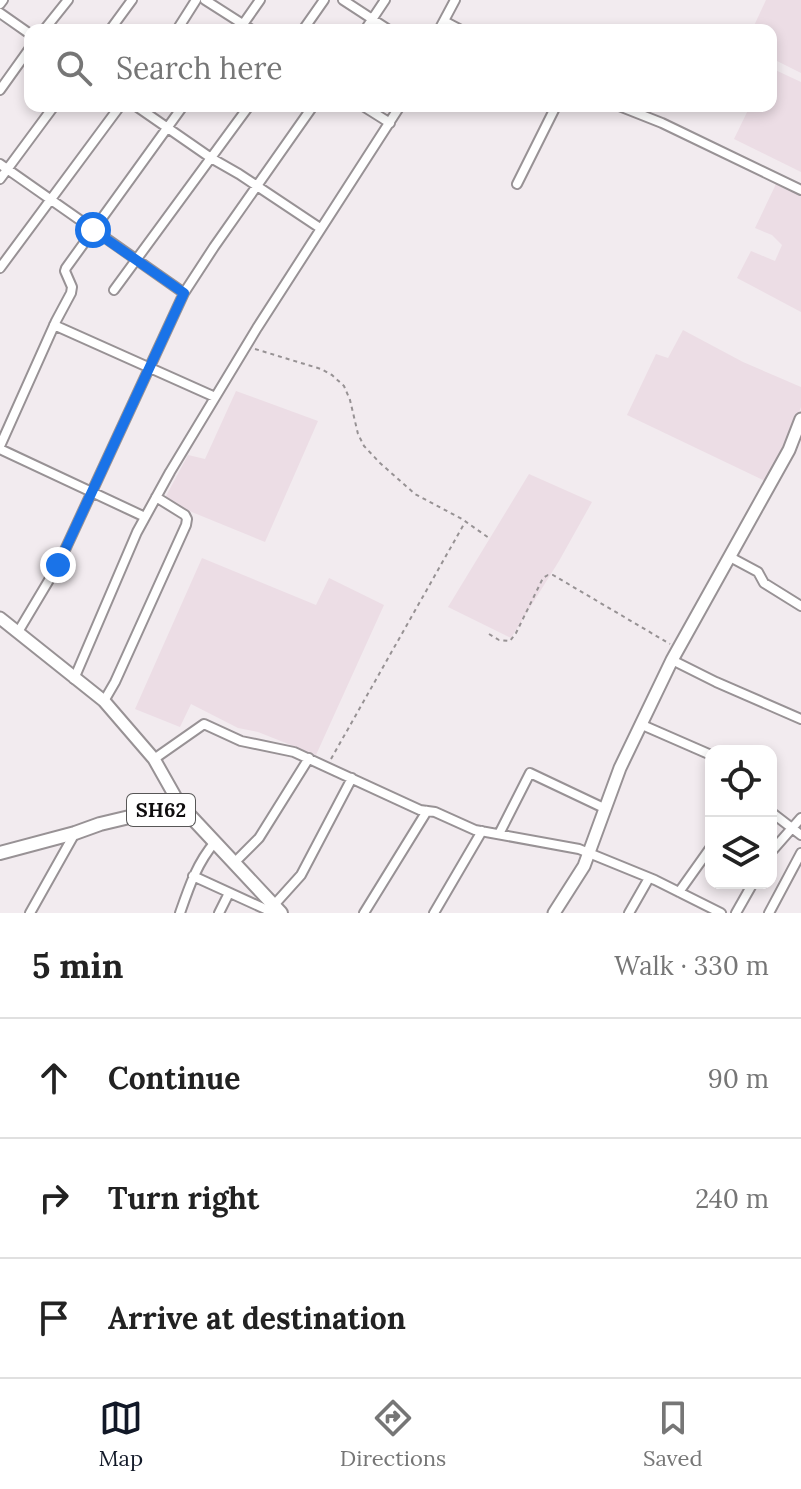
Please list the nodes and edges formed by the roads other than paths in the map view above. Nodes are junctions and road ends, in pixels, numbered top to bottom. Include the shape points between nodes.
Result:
1 (68, 0) edge
2 (132, 0) edge
3 (196, 0) edge
4 (205, 0) edge
5 (260, 0) edge
6 (324, 0) edge
7 (343, 0) edge
8 (385, 0) edge
9 (455, 0) edge
10 (0, 13) edge
11 (372, 19) junction
12 (444, 21) junction
13 (49, 24) edge
14 (114, 24) edge
15 (181, 24) edge
16 (237, 24) edge
17 (243, 24) edge
18 (307, 24) edge
19 (369, 24) edge
20 (380, 24) edge
21 (442, 24) edge
22 (450, 24) edge
23 (24, 30) edge
24 (24, 56) edge
25 (0, 90) edge
26 (49, 112) edge
27 (115, 112) edge
28 (145, 112) edge
29 (178, 112) edge
30 (245, 112) edge
31 (309, 112) edge
32 (373, 112) edge
33 (396, 112) edge
34 (553, 112) edge
35 (634, 112) edge
36 (390, 123) junction
37 (167, 127) junction
38 (211, 158) junction
39 (4, 166) edge
40 (0, 179) edge
41 (517, 184) dead end
42 (257, 187) junction
43 (801, 190) edge
44 (49, 200) junction
45 (320, 228) junction
46 (93, 230) junction
47 (135, 259) junction
48 (0, 268) edge
49 (114, 290) dead end
50 (184, 293) junction
51 (54, 325) junction
52 (149, 367) junction
53 (215, 397) junction
54 (801, 419) edge
55 (0, 448) edge
56 (92, 492) junction
57 (156, 497) junction
58 (145, 517) junction
59 (730, 557) junction
60 (801, 606) edge
61 (0, 618) edge
62 (18, 632) junction
63 (672, 660) junction
64 (74, 679) junction
65 (104, 701) junction
66 (801, 719) edge
67 (640, 724) junction
68 (705, 752) edge
69 (309, 758) junction
70 (154, 759) junction
71 (352, 778) junction
72 (180, 805) junction
73 (606, 809) junction
74 (427, 811) junction
75 (777, 816) edge
76 (801, 818) edge
77 (791, 827) junction
78 (482, 831) junction
79 (75, 833) junction
80 (499, 834) junction
81 (801, 835) edge
82 (215, 842) junction
83 (777, 844) edge
84 (0, 853) edge
85 (801, 853) edge
86 (590, 854) junction
87 (705, 855) edge
88 (234, 863) junction
89 (193, 876) junction
90 (649, 878) junction
91 (750, 889) edge
92 (679, 892) junction
93 (229, 893) junction
94 (276, 910) edge
95 (30, 913) edge
96 (180, 913) edge
97 (219, 913) edge
98 (364, 913) edge
99 (434, 913) edge
100 (554, 913) edge
101 (629, 913) edge
102 (721, 913) edge
103 (736, 913) edge
104 (769, 913) edge

1 - 13 street
2 - 14 street
3 - 15 street
4 - 16 street
5 - 17 street
6 - 18 street
7 - 11 street
8 - 11 street
9 - 12 street
10 - 23 street
11 - 19 street
11 - 20 street
12 - 21 street
12 - 22 street
24 - 25 street
26 - 39 street
27 - 44 street
28 - 37 street
29 - 37 street
30 - 38 street
31 - 42 street
32 - 36 street
33 - 36 street
34 - 41 street
35 - 43 street
36 - 45 street
37 - 38 street
37 - 46 street
38 - 42 street
38 - 47 street
39 - 40 street
39 - 44 street
42 - 45 street
42 - 50 street
44 - 46 street
44 - 48 street
45 - 53 street
46 - 47 street
46 - 51 street via 66,268 72,289
47 - 49 street
47 - 50 street
50 - 52 street
51 - 52 street
51 - 55 street
52 - 53 street
52 - 56 street
53 - 57 street
54 - 59 main road
55 - 56 street
56 - 58 street
56 - 62 street via 58,565
57 - 58 street
57 - 65 street via 185,515 186,525
58 - 64 street
59 - 60 street
59 - 63 main road
61 - 62 main road
62 - 64 main road
63 - 66 street
63 - 67 main road
64 - 65 main road
65 - 70 main road
67 - 68 street
67 - 73 main road
69 - 70 street via 241,741 204,724
69 - 71 street
69 - 88 street via 259,838
70 - 72 main road
71 - 74 street
71 - 94 street via 301,875
72 - 79 main road, SH62
72 - 82 main road, SH62
73 - 80 street via 530,773
73 - 86 main road
74 - 78 street
74 - 98 street
75 - 77 street
76 - 77 street
77 - 81 street
77 - 83 street
78 - 80 street
78 - 99 street
79 - 84 main road, SH62
79 - 95 street
80 - 86 street
82 - 88 main road, SH62
82 - 89 street
85 - 104 street
86 - 90 street
86 - 100 main road
87 - 92 street
88 - 94 main road, SH62
89 - 93 street
89 - 96 street
90 - 92 street
90 - 101 street
91 - 103 street
92 - 102 street
93 - 94 street
93 - 97 street

